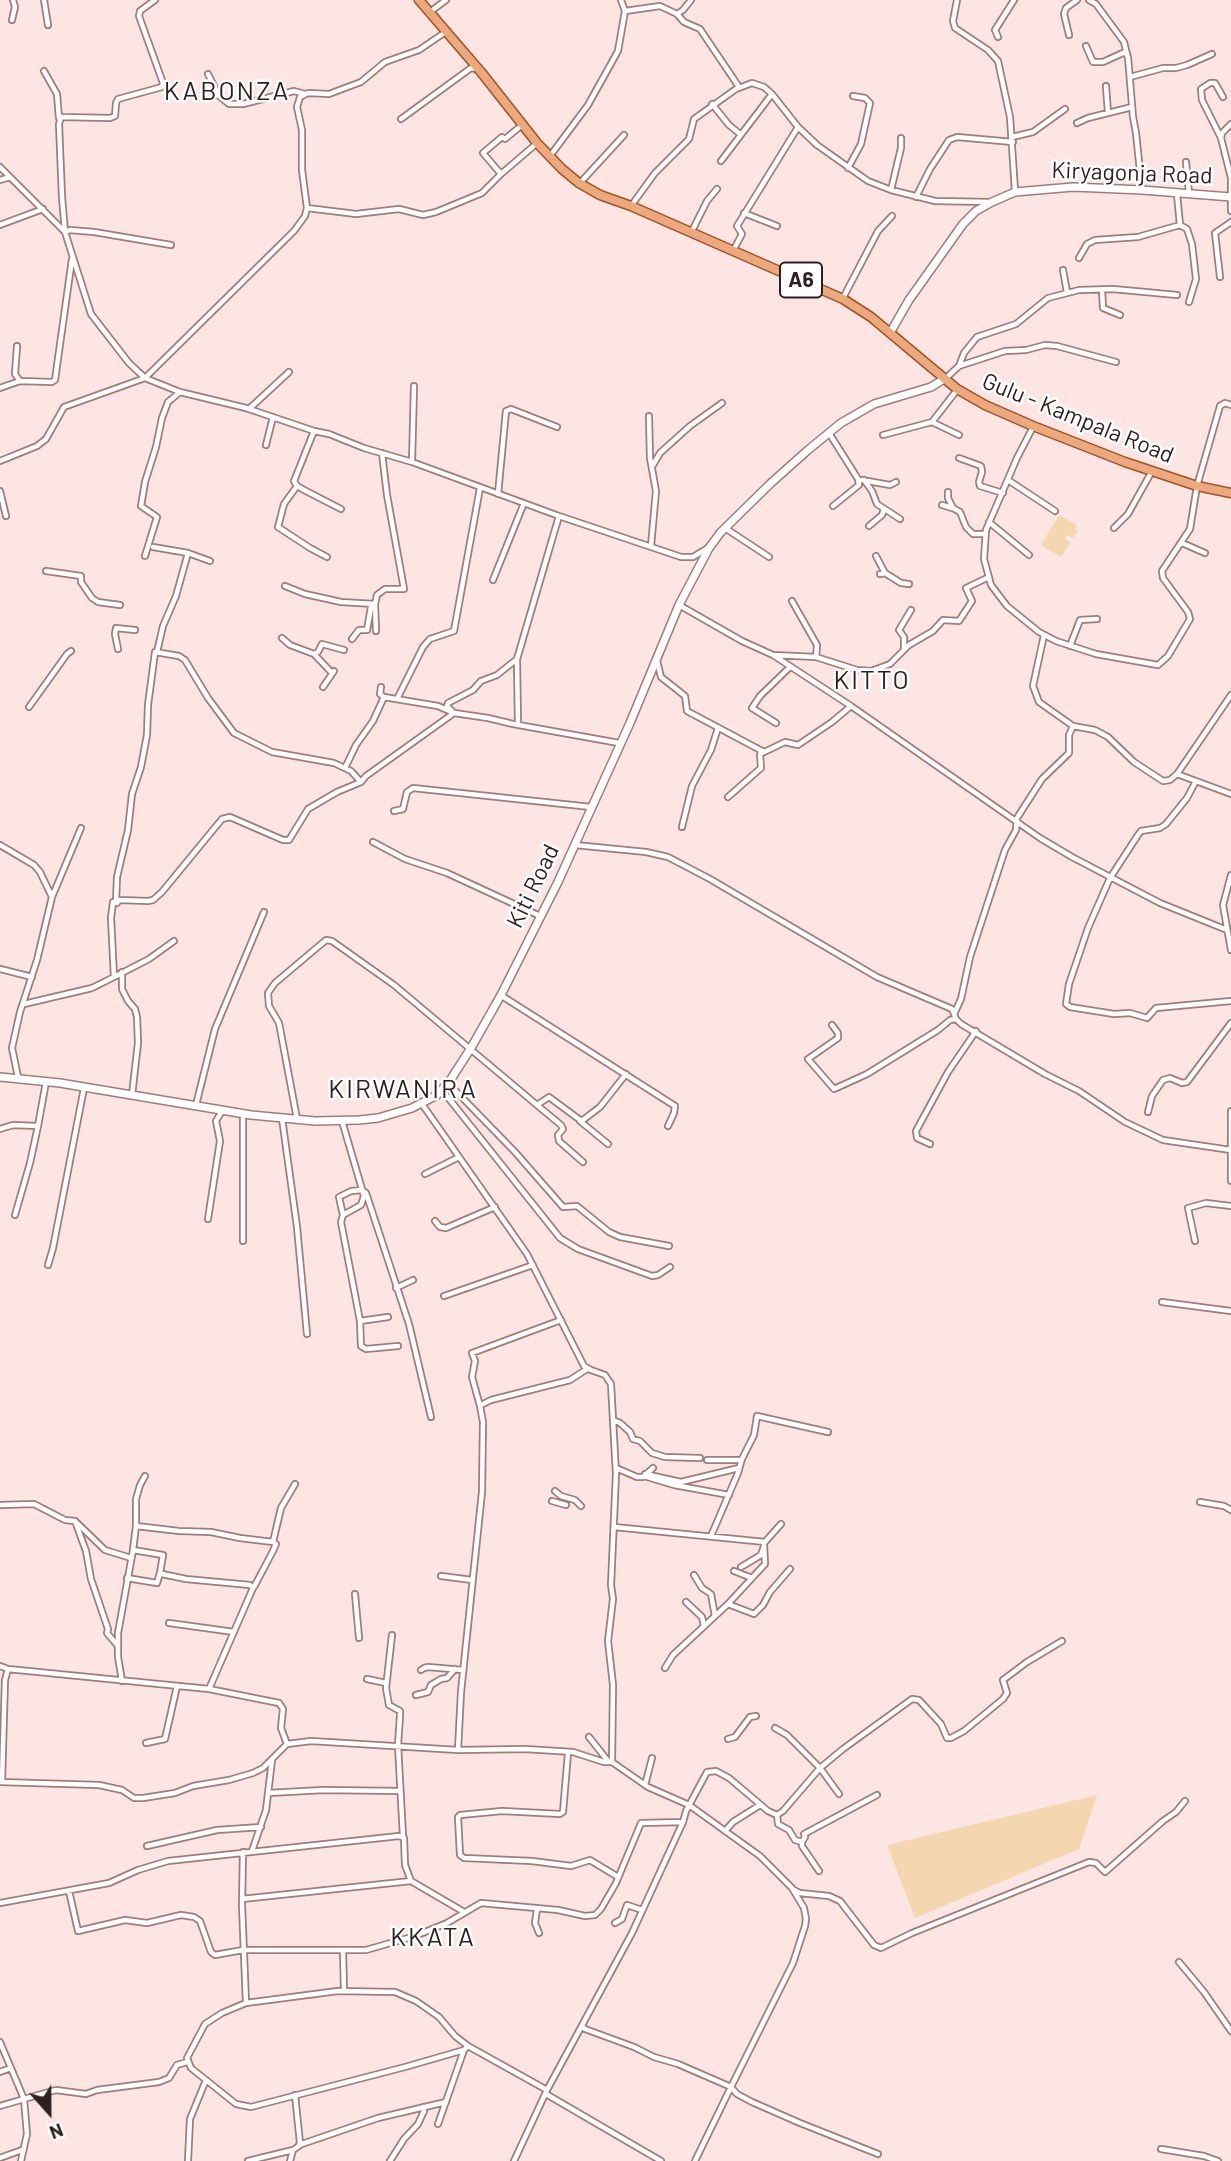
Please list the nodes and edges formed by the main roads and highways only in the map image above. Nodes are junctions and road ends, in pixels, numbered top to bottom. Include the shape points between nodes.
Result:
1 (416, 0) edge
2 (1231, 493) edge

1 - 2 main road, Gulu - Kampala Road / A6 via 537,143 579,183 843,299 957,389 985,405 1152,471

